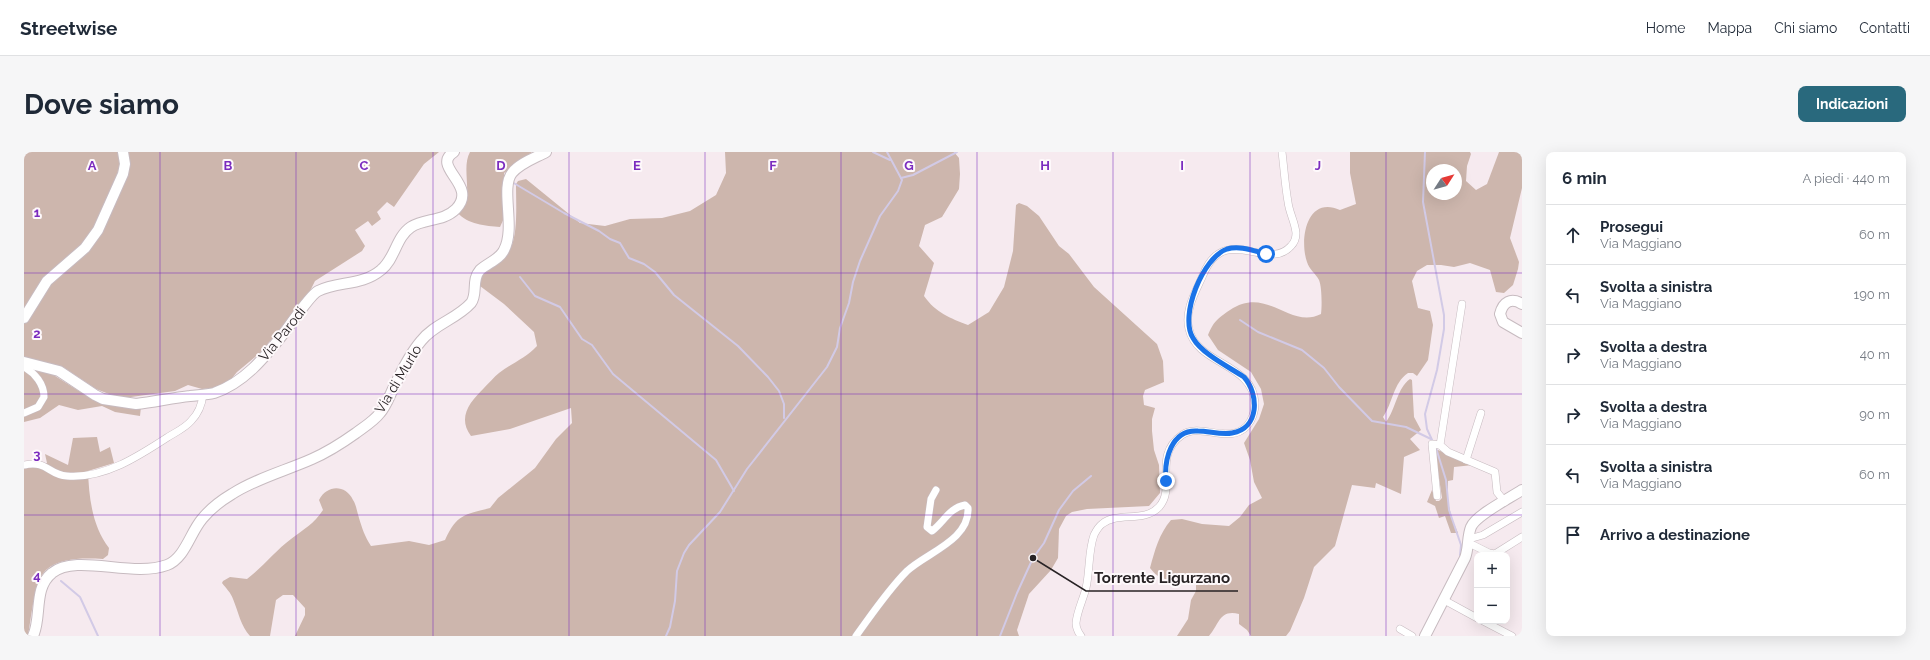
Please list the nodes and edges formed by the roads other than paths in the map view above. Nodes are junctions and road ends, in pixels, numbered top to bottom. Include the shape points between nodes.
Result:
1 (123, 152) edge
2 (454, 152) edge
3 (546, 152) edge
4 (1282, 152) edge
5 (1462, 304) dead end
6 (1522, 304) edge
7 (24, 318) edge
8 (1522, 333) edge
9 (24, 362) edge
10 (24, 367) edge
11 (203, 394) junction
12 (24, 413) edge
13 (1480, 413) dead end
14 (1436, 445) junction
15 (1466, 460) junction
16 (24, 465) edge
17 (936, 490) dead end
18 (1522, 490) edge
19 (1437, 496) dead end
20 (1506, 502) junction
21 (1522, 512) edge
22 (1522, 537) edge
23 (1469, 541) junction
24 (1444, 600) junction
25 (1474, 616) edge
26 (1491, 624) edge
27 (1400, 629) dead end
28 (32, 636) edge
29 (856, 636) edge
30 (1080, 636) edge
31 (1412, 636) edge
32 (1425, 636) edge
33 (1512, 636) edge

1 - 7 street via 123,174 98,230 85,248 47,281
2 - 11 street, Via Parodi via 448,158 447,164 462,191 456,209 447,216 416,224 406,231 388,264 374,275 359,282 316,292 265,357 228,386
3 - 28 street, Via di Murlo via 511,173 508,186 509,236 503,252 478,273 472,302 431,330 419,343 377,416 326,452 258,480 232,494 203,517 178,559 166,565 126,570 80,565 56,570 44,583
4 - 30 street via 1288,203 1295,228 1296,238 1293,244 1285,251 1274,254 1237,248 1219,253 1207,266 1189,310 1188,327 1197,345 1244,377 1250,384 1255,405 1251,419 1242,429 1231,434 1197,431 1182,435 1174,443 1167,458 1166,491 1160,506 1135,517 1109,520 1099,527 1094,538 1086,588 1076,622
5 - 14 street
6 - 8 street via 1515,300 1507,302 1502,306 1500,314 1503,322
9 - 11 street, Via Parodi via 55,369 95,395 122,403 136,404
10 - 12 street via 35,375 44,393 44,399 38,407
11 - 16 street via 198,413 184,428 114,467 88,475 66,476 44,465
13 - 15 street
14 - 15 street
14 - 19 street
15 - 20 street via 1495,472 1497,492
17 - 29 street via 931,499 927,527 932,531 951,511 965,505 968,513 962,528 940,550 908,571
18 - 20 street
20 - 23 street via 1475,522 1470,530
21 - 23 street
22 - 23 street via 1495,554
23 - 24 street via 1465,558
24 - 25 street
24 - 32 street
26 - 33 street
27 - 31 street

